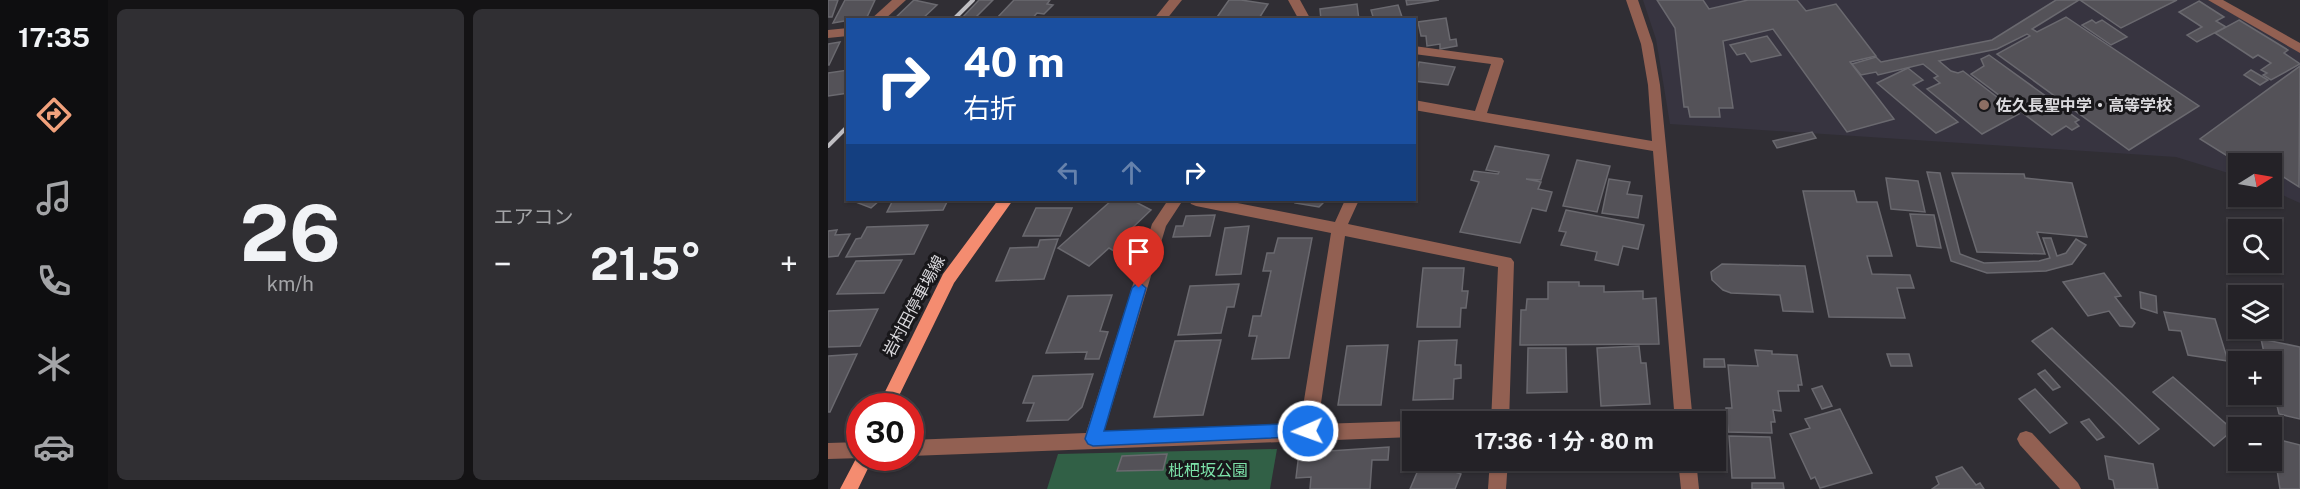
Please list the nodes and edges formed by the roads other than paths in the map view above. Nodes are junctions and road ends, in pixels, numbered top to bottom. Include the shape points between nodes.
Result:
1 (900, 0) edge
2 (1176, 0) edge
3 (1294, 0) edge
4 (1632, 0) edge
5 (2214, 0) edge
6 (878, 18) edge
7 (1161, 18) edge
8 (1304, 18) edge
9 (846, 32) edge
10 (828, 34) edge
11 (2300, 49) edge
12 (1416, 50) edge
13 (1416, 105) edge
14 (1480, 115) junction
15 (1659, 147) junction
16 (1005, 201) edge
17 (1175, 201) edge
18 (1201, 201) edge
19 (1352, 201) edge
20 (1339, 228) junction
21 (892, 393) edge
22 (1500, 411) edge
23 (1683, 411) edge
24 (1402, 429) edge
25 (1308, 431) junction
26 (1093, 439) junction
27 (2026, 439) dead end
28 (924, 447) edge
29 (846, 450) edge
30 (828, 451) edge
31 (858, 471) edge
32 (1498, 471) edge
33 (1688, 471) edge
34 (849, 489) edge
35 (1497, 489) edge
36 (1690, 489) edge
37 (2072, 489) edge

1 - 6 street
2 - 7 street
3 - 8 street
4 - 15 street via 1651,62
5 - 11 street
9 - 10 street
12 - 14 street via 1498,61
13 - 14 street
14 - 15 street
15 - 23 street
16 - 21 main road, 岩村田停車場線 via 948,279
17 - 26 street via 1159,224
18 - 20 street
19 - 20 street
20 - 22 street via 1506,262
20 - 25 street
24 - 25 street
25 - 26 street
26 - 28 street
27 - 37 street
29 - 30 street
31 - 34 main road
32 - 35 street
33 - 36 street

